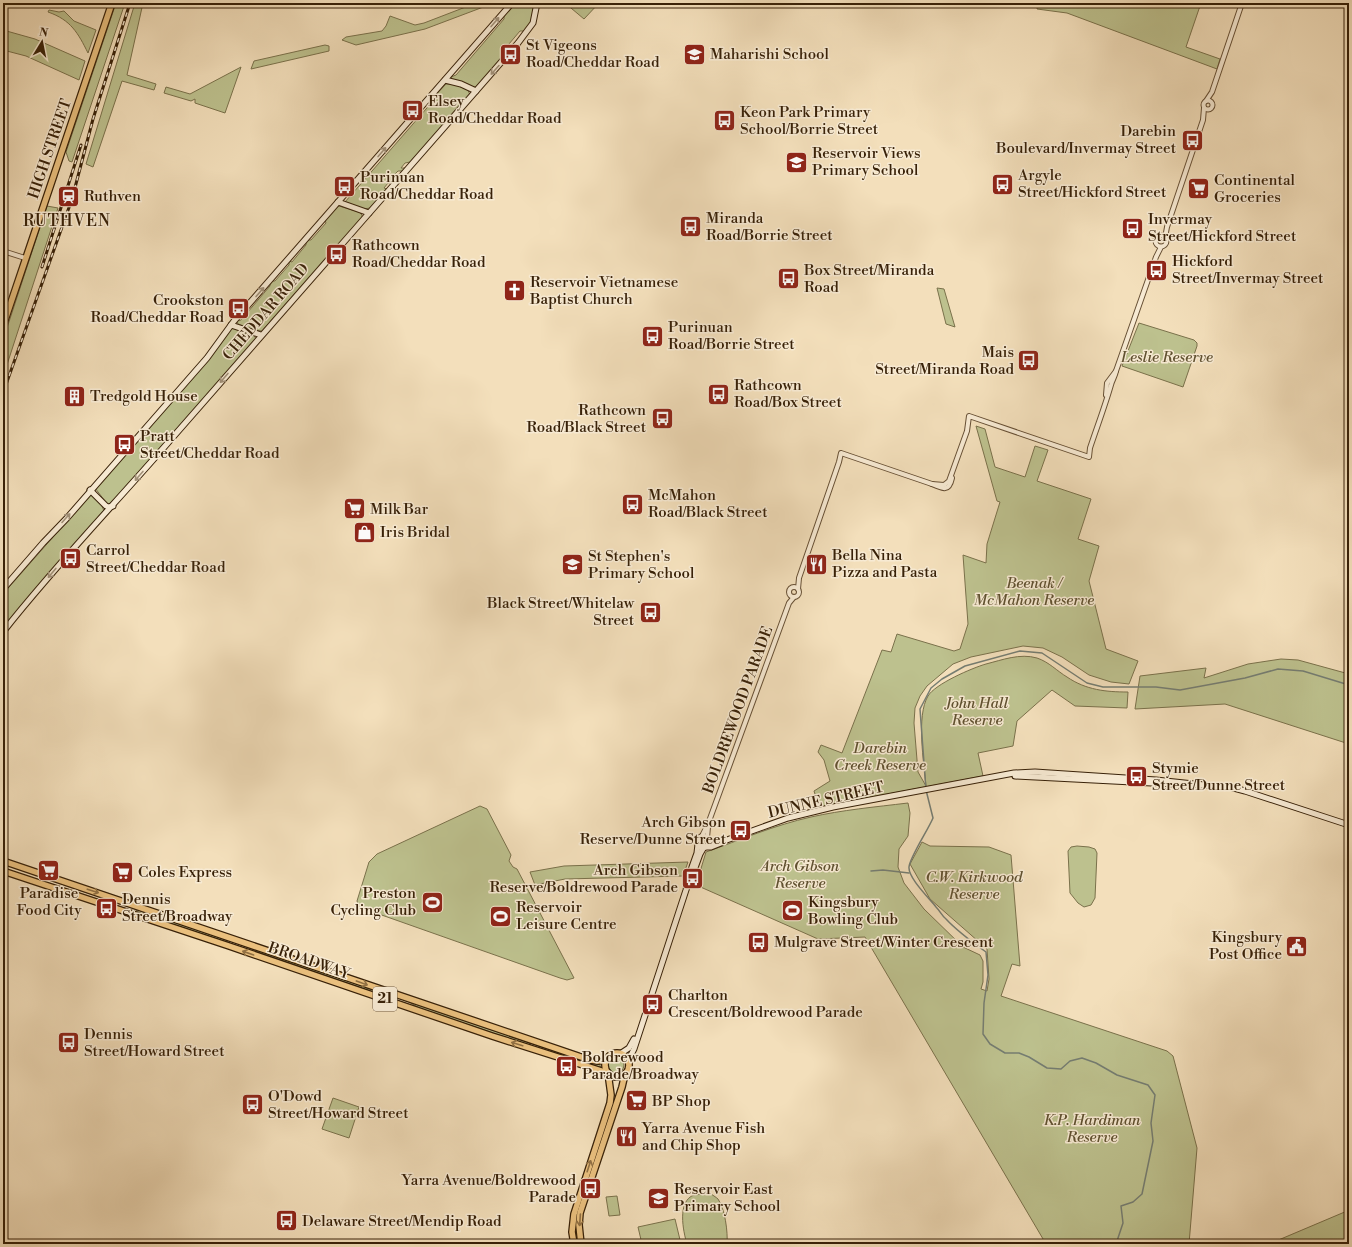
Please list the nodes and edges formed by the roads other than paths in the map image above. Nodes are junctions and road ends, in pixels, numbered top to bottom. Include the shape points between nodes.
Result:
1 (112, 3) edge
2 (512, 3) edge
3 (537, 3) edge
4 (1242, 3) edge
5 (445, 80) junction
6 (476, 91) junction
7 (1209, 101) junction
8 (1206, 109) junction
9 (338, 202) junction
10 (369, 213) junction
11 (1163, 237) junction
12 (1156, 244) junction
13 (1161, 247) junction
14 (3, 251) edge
15 (1156, 257) junction
16 (26, 258) junction
17 (231, 324) junction
18 (3, 326) edge
19 (261, 335) junction
20 (974, 418) junction
21 (967, 431) junction
22 (90, 490) junction
23 (113, 506) junction
24 (799, 578) junction
25 (793, 587) junction
26 (3, 589) edge
27 (798, 589) junction
28 (790, 594) junction
29 (794, 597) junction
30 (790, 603) junction
31 (3, 632) edge
32 (1349, 825) edge
33 (706, 838) junction
34 (724, 841) junction
35 (698, 844) junction
36 (705, 847) junction
37 (3, 861) edge
38 (9, 863) junction
39 (16, 865) junction
40 (5, 872) edge
41 (13, 874) junction
42 (686, 890) junction
43 (106, 896) junction
44 (104, 904) junction
45 (229, 938) junction
46 (229, 946) junction
47 (385, 991) junction
48 (386, 1000) junction
49 (646, 1010) junction
50 (535, 1041) junction
51 (537, 1050) junction
52 (620, 1054) junction
53 (606, 1060) junction
54 (628, 1061) junction
55 (608, 1073) junction
56 (625, 1074) junction
57 (612, 1106) junction
58 (574, 1244) edge
59 (582, 1244) edge

1 - 16 main road, HIGH STREET
5 -> 2 main road, CHEDDAR ROAD
3 -> 6 main road, CHEDDAR ROAD via 530,28
4 - 7 street
5 - 6 main road
9 -> 5 main road, CHEDDAR ROAD
6 - 10 main road, CHEDDAR ROAD
7 - 8 street via 1203,104
7 - 8 street via 1212,107
8 - 11 street
9 - 10 main road
17 -> 9 main road, CHEDDAR ROAD
10 - 19 main road, CHEDDAR ROAD
11 - 12 street via 1156,238
11 - 13 street via 1166,244
12 - 13 street
12 - 15 street
13 - 15 street
14 - 16 street
15 - 20 street via 1116,371 1107,383 1106,402 1087,456
16 - 18 main road, HIGH STREET
17 - 19 main road
17 - 22 main road, CHEDDAR ROAD via 207,358
19 -> 23 main road, CHEDDAR ROAD
20 - 21 street
20 - 21 street via 969,416
21 - 24 street via 949,484 942,486 842,453
22 - 23 main road via 106,506
26 -> 22 main road, CHEDDAR ROAD
23 -> 31 main road, CHEDDAR ROAD
24 - 25 street
24 - 27 street
25 - 27 street
25 - 28 street
27 - 29 street via 799,593
28 - 29 street
28 - 30 street, BOLDREWOOD PARADE
29 - 30 street, BOLDREWOOD PARADE
30 - 33 street, BOLDREWOOD PARADE via 708,824
32 - 34 main road, DUNNE STREET via 1230,787 1006,775 833,807 788,818
33 - 34 main road, DUNNE STREET via 714,842
33 - 35 main road via 699,838
33 - 36 main road via 708,844
34 - 36 main road, DUNNE STREET via 715,846
35 - 36 main road
35 - 42 main road
36 - 42 main road
37 - 38 main road, BROADWAY / 21
38 - 39 main road, BROADWAY / 21
38 - 40 main road
39 - 41 main road
39 -> 43 main road, BROADWAY / 21
40 - 41 main road, BROADWAY / 21
41 - 44 main road, BROADWAY / 21
42 - 49 main road
43 - 44 main road
43 - 45 main road, BROADWAY / 21
44 - 46 main road, BROADWAY / 21
45 - 46 main road
45 -> 47 main road, BROADWAY / 21
48 -> 46 main road, BROADWAY / 21
47 - 48 main road
47 - 50 main road, BROADWAY / 21
51 -> 48 main road, BROADWAY / 21
49 - 52 main road via 633,1042
49 - 54 main road
50 - 51 main road
50 - 53 main road, BROADWAY / 21 via 590,1060
51 - 55 main road, BROADWAY / 21
52 - 53 main road, 21 via 613,1054
52 - 54 main road
53 - 55 main road
54 - 56 main road
55 - 56 main road, 21 via 618,1077
55 - 57 main road
56 - 57 main road
58 -> 57 main road via 574,1214
57 -> 59 main road via 580,1213

